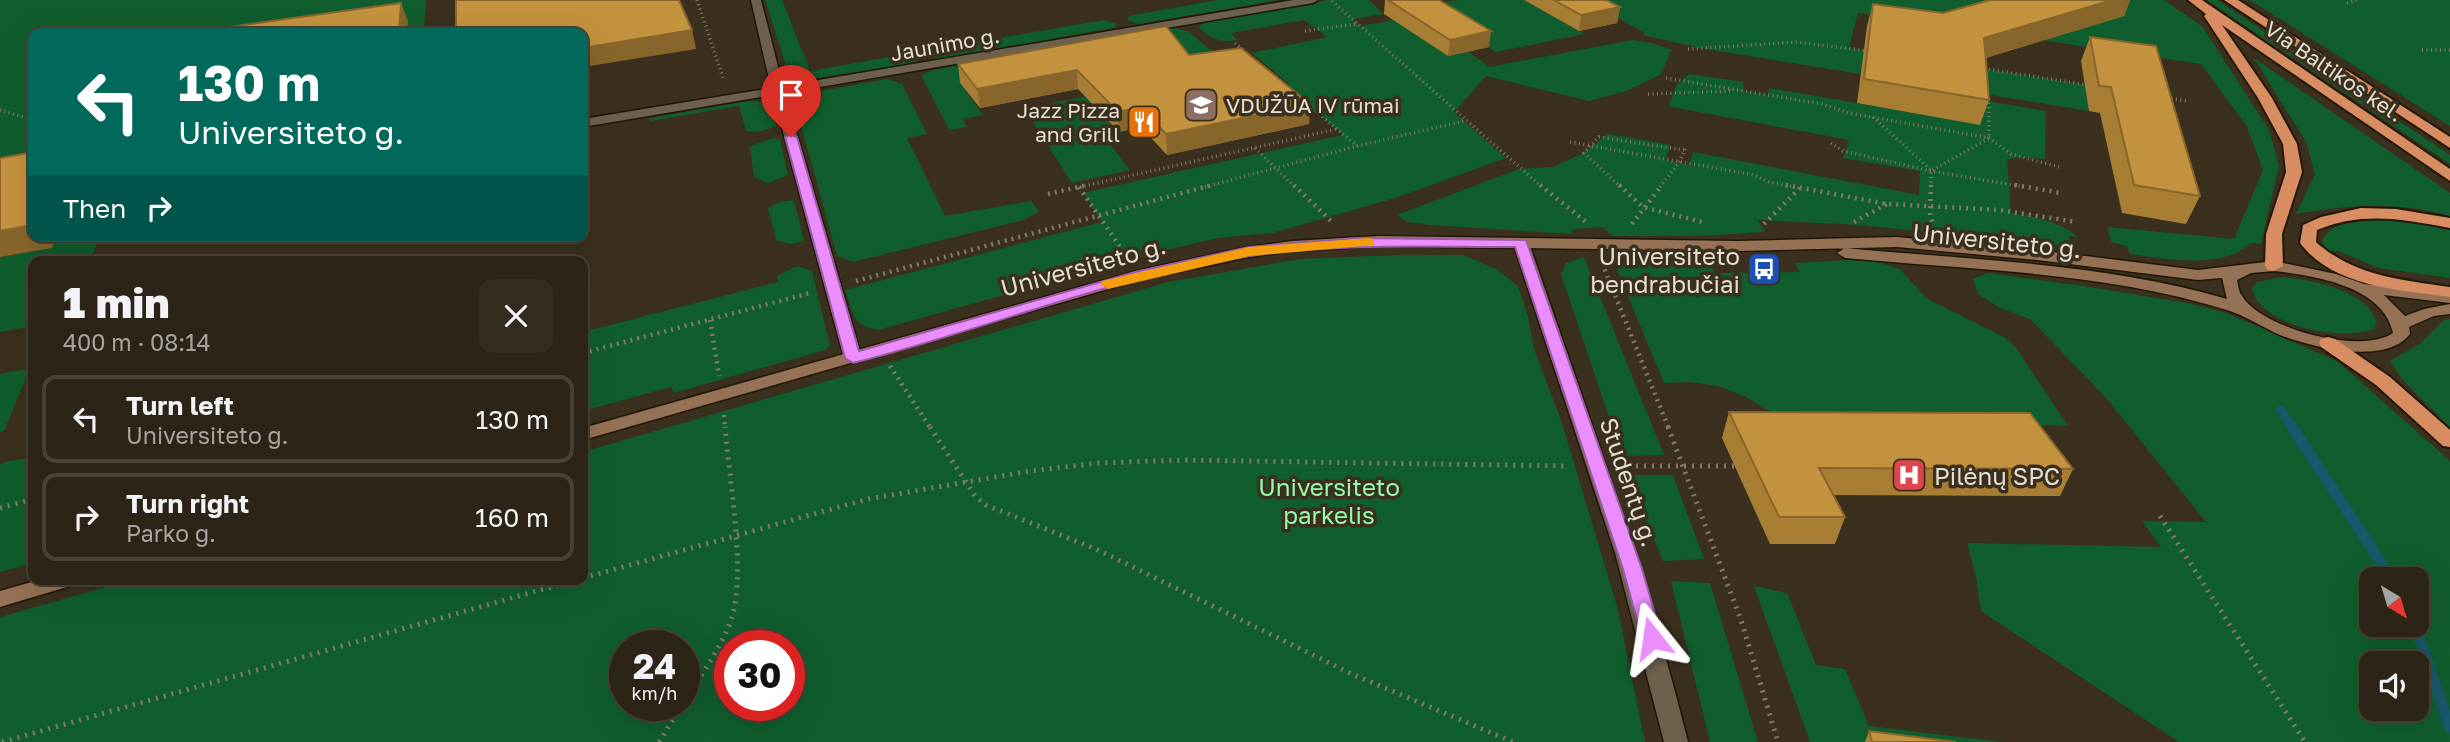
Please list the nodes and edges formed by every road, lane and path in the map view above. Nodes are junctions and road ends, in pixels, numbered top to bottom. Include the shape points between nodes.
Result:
1 (697, 0) edge
2 (756, 0) edge
3 (1313, 0) edge
4 (1331, 0) edge
5 (2230, 0) edge
6 (2357, 0) edge
7 (2199, 3) edge
8 (2347, 3) dead end
9 (1357, 24) junction
10 (1305, 30) dead end
11 (1234, 43) dead end
12 (1688, 49) dead end
13 (2422, 50) dead end
14 (2450, 50) edge
15 (1873, 51) edge
16 (1255, 60) edge
17 (1975, 67) edge
18 (1666, 78) dead end
19 (2097, 86) edge
20 (778, 91) junction
21 (1743, 91) junction
22 (1978, 91) edge
23 (1648, 94) dead end
24 (2165, 97) edge
25 (730, 99) junction
26 (1301, 99) edge
27 (2187, 101) dead end
28 (0, 110) edge
29 (1872, 117) junction
30 (28, 118) edge
31 (1464, 121) junction
32 (588, 123) edge
33 (1336, 129) junction
34 (1989, 138) junction
35 (1570, 142) dead end
36 (1831, 143) dead end
37 (2450, 144) edge
38 (1357, 146) junction
39 (1591, 146) junction
40 (1254, 147) junction
41 (1680, 161) junction
42 (1276, 167) junction
43 (2059, 167) dead end
44 (1931, 171) junction
45 (2450, 176) edge
46 (1079, 187) junction
47 (1801, 188) junction
48 (2061, 193) dead end
49 (1048, 194) dead end
50 (1887, 204) junction
51 (1931, 206) junction
52 (1643, 207) junction
53 (1099, 215) junction
54 (1853, 222) dead end
55 (2077, 222) dead end
56 (2450, 223) edge
57 (1717, 226) dead end
58 (1762, 226) dead end
59 (1338, 228) dead end
60 (1627, 230) dead end
61 (1521, 243) junction
62 (1594, 244) junction
63 (1940, 245) junction
64 (1737, 246) junction
65 (2274, 266) junction
66 (2237, 272) junction
67 (1140, 275) junction
68 (2354, 285) junction
69 (833, 287) junction
70 (2450, 292) edge
71 (2450, 298) edge
72 (2450, 309) edge
73 (2248, 311) junction
74 (710, 320) junction
75 (2402, 324) junction
76 (2328, 344) junction
77 (879, 350) junction
78 (588, 352) edge
79 (853, 358) junction
80 (722, 395) junction
81 (588, 433) edge
82 (2450, 441) edge
83 (1597, 466) junction
84 (1683, 466) junction
85 (1735, 466) dead end
86 (968, 481) junction
87 (28, 500) edge
88 (0, 508) edge
89 (2160, 516) dead end
90 (734, 535) junction
91 (588, 577) edge
92 (48, 585) edge
93 (560, 585) edge
94 (0, 599) edge
95 (700, 678) edge
96 (672, 721) edge
97 (2, 742) edge
98 (659, 742) edge
99 (1513, 742) edge
100 (1676, 742) edge
101 (1778, 742) edge
102 (2305, 742) edge

1 - 25 path
2 - 20 street
3 - 20 street, Jaunimo g.
4 - 9 path
5 - 37 highway, Via Baltikos kel.
6 - 8 path
7 - 45 highway, Via Baltikos kel.
7 - 65 highway via 2265,98 2290,145 2294,172 2274,234
9 - 10 path
9 - 31 path
11 - 16 path
12 - 15 path via 1797,42
13 - 14 path
17 - 19 path
18 - 21 path
20 - 25 street, Jaunimo g.
20 - 69 street
21 - 23 path
21 - 29 path
22 - 34 path via 1989,98
24 - 27 path
25 - 32 street, Jaunimo g.
26 - 33 path
28 - 30 path
29 - 34 path
29 - 44 path
31 - 38 path
31 - 62 path via 1587,222
33 - 38 path
33 - 40 path
34 - 43 path via 2018,157
34 - 44 path
35 - 39 path
36 - 44 path via 1843,151
38 - 42 path
39 - 41 path
39 - 41 path via 1599,137 1685,149
39 - 52 path via 1584,153
40 - 42 path
40 - 46 path
41 - 47 path
41 - 52 path
42 - 53 path
42 - 59 path
44 - 48 path
44 - 51 path
46 - 49 path
46 - 53 path
47 - 50 path
47 - 58 path
50 - 51 path
50 - 54 path
51 - 55 path
51 - 63 path
52 - 57 path
52 - 60 path
53 - 67 path
53 - 69 path
56 - 70 highway via 2363,212 2330,217 2309,228 2308,243 2320,256 2355,273
61 - 62 main road, Universiteto g.
61 - 67 main road, Universiteto g. via 1292,246
61 - 83 street, Studentų g.
62 - 64 main road, Universiteto g.
62 - 84 path
63 - 64 main road, Universiteto g.
63 - 66 main road, Universiteto g. via 2198,275
64 - 73 main road, Universiteto g. via 1903,256 2109,278 2183,291
65 - 66 main road, Universiteto g.
65 - 68 main road, Universiteto g.
66 - 73 main road via 2229,279 2228,289
67 - 77 main road, Universiteto g.
68 - 71 main road
68 - 75 main road via 2394,311
69 - 74 path
69 - 79 street
72 - 75 main road
73 - 76 main road, Universiteto g. via 2284,330
74 - 78 path
74 - 80 path
75 - 76 main road, Universiteto g. via 2402,334 2393,342
76 - 82 highway via 2383,382
77 - 79 main road, Universiteto g.
77 - 86 path
79 - 80 main road, Universiteto g.
80 - 81 main road, Universiteto g.
80 - 90 path
83 - 84 path
83 - 86 path via 1183,460 1098,463
83 - 100 street, Studentų g. via 1632,569
84 - 85 path
84 - 101 path via 1760,676
86 - 90 path via 868,499
86 - 99 path via 986,505 1098,550 1352,674
87 - 88 path
89 - 102 path
90 - 91 path
90 - 95 path via 738,573 732,615
92 - 94 main road
93 - 97 path
96 - 98 path

